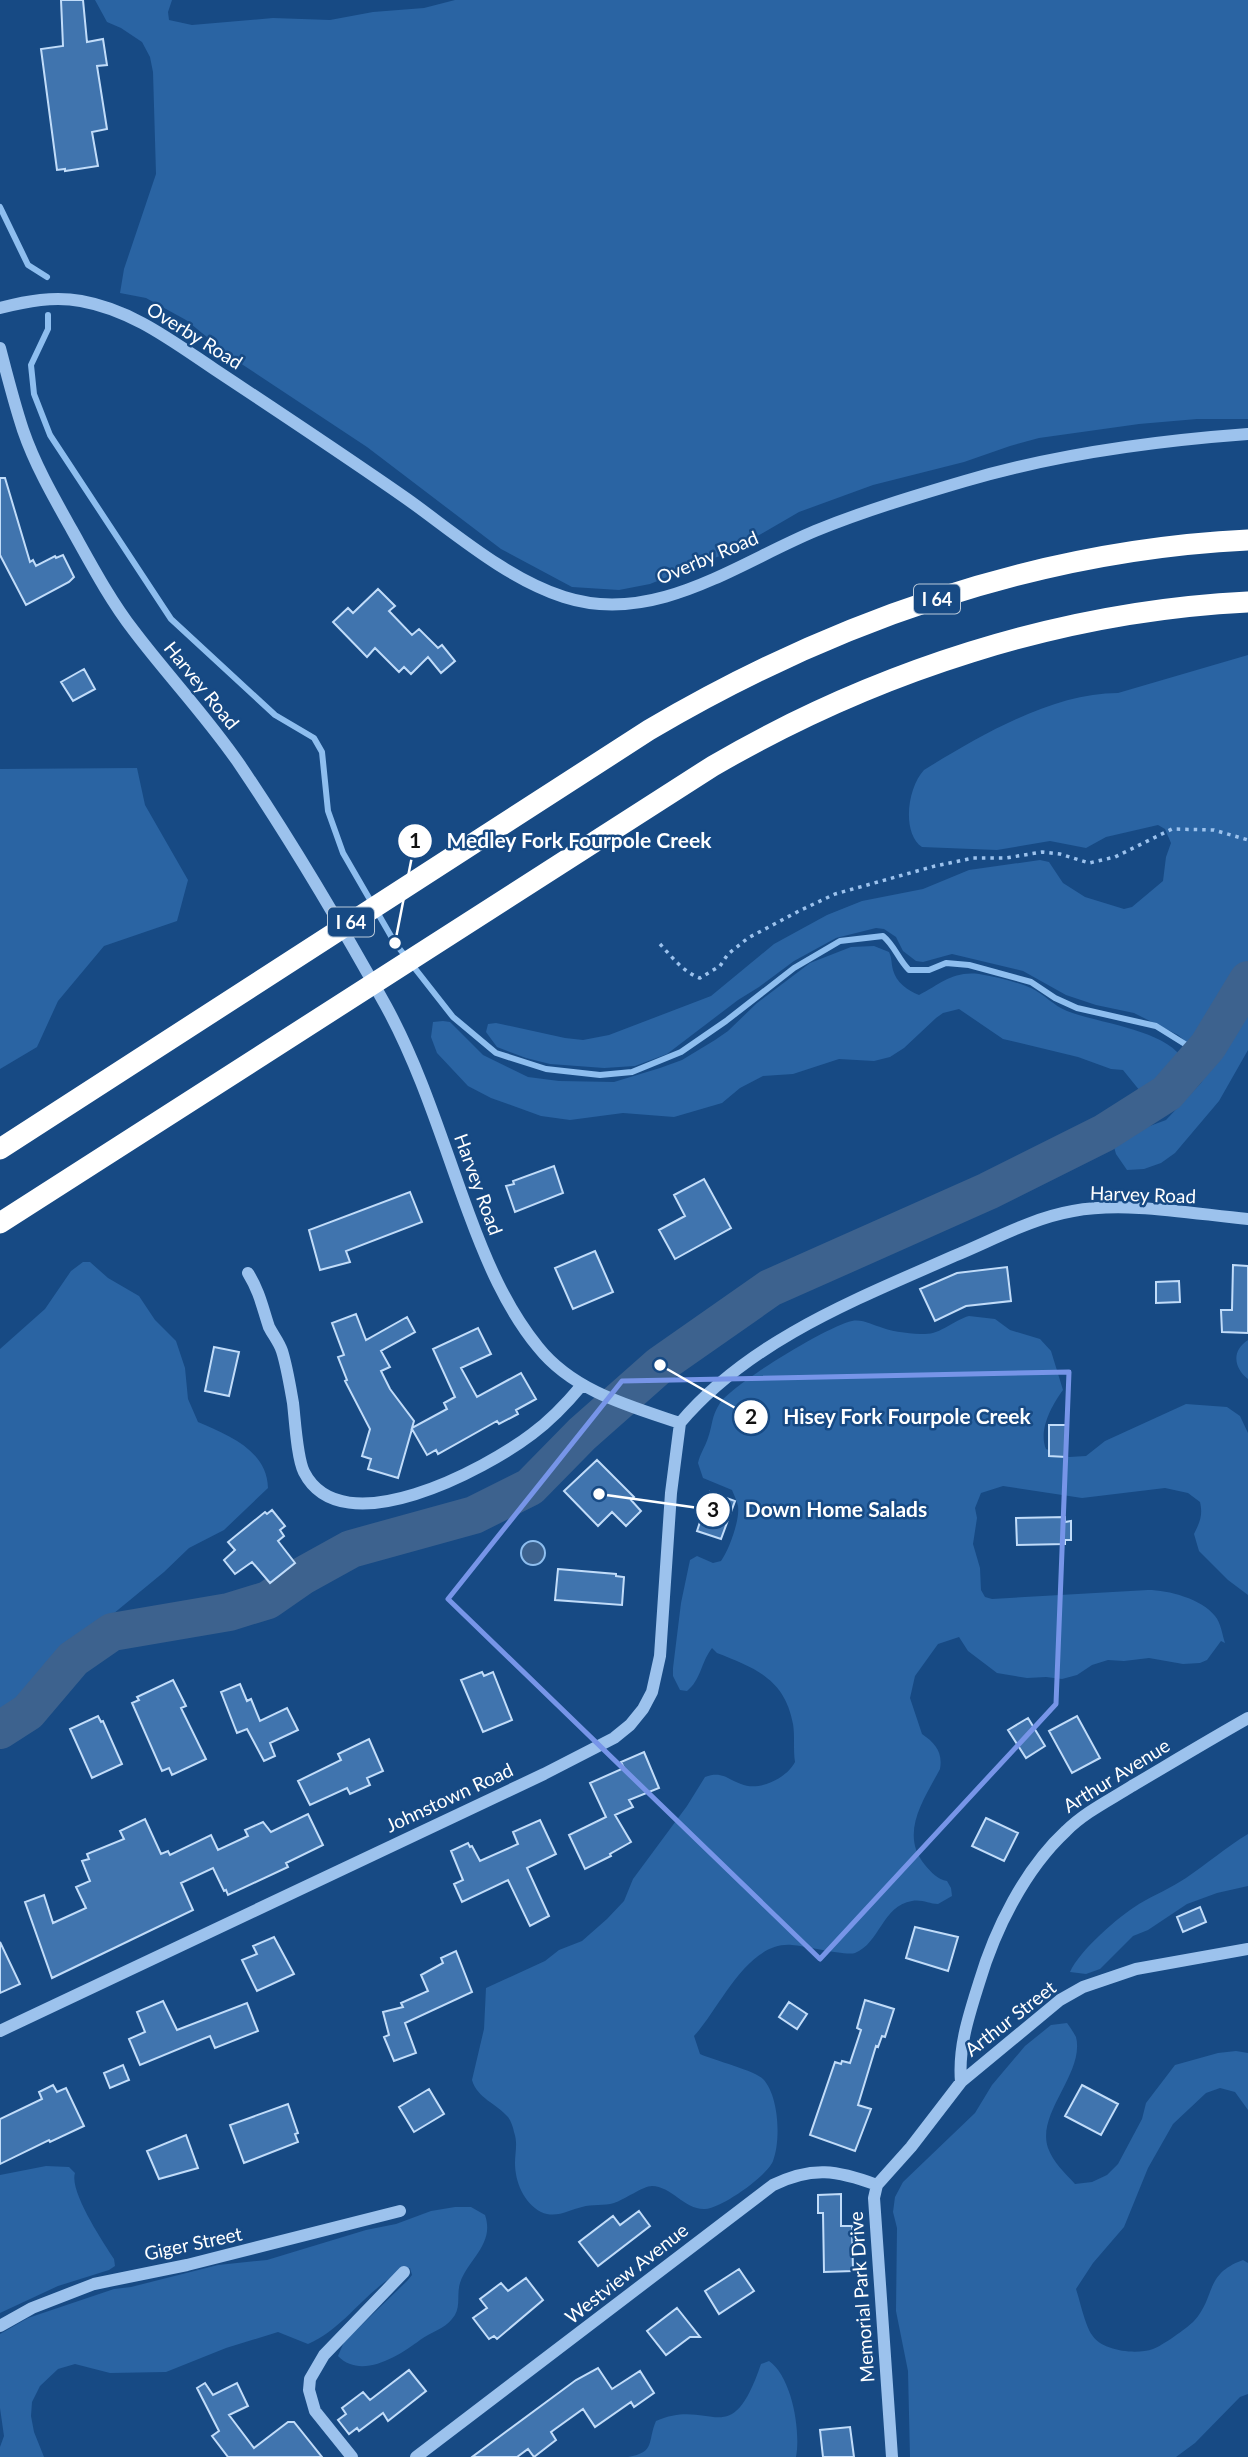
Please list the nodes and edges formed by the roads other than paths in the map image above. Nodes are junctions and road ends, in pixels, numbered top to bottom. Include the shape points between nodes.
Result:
1 (0, 308) edge
2 (0, 348) edge
3 (1248, 434) edge
4 (1248, 540) edge
5 (1248, 602) edge
6 (0, 1149) edge
7 (1248, 1219) edge
8 (0, 1223) edge
9 (248, 1273) dead end
10 (582, 1385) junction
11 (680, 1423) junction
12 (1248, 1718) edge
13 (1248, 1949) edge
14 (0, 2031) edge
15 (961, 2082) junction
16 (877, 2185) junction
17 (400, 2211) dead end
18 (404, 2272) dead end
19 (0, 2326) edge
20 (352, 2457) edge
21 (416, 2457) edge
22 (892, 2457) edge

1 - 3 street, Overby Road via 33,300 78,300 146,324 517,576 566,598 596,604 626,605 678,593 863,512 970,480 1115,448
2 - 10 street, Harvey Road via 23,432 99,578 131,628 240,765 320,893 406,1045 500,1288 540,1350
4 - 6 highway, I 64 via 1138,550 1060,565 910,607 766,666 649,730
5 - 8 highway via 1142,612 992,646 847,698 748,746
7 - 11 street, Harvey Road via 1117,1208 1075,1211 1034,1222 814,1321 728,1374
9 - 10 street via 281,1349 301,1468 308,1480 333,1500 351,1504 384,1501 455,1478 531,1435
10 - 11 street, Harvey Road
11 - 14 street, Johnstown Road via 660,1656 652,1692 630,1725 544,1774
12 - 15 street, Arthur Avenue via 1077,1820 1054,1843 1012,1902 992,1941 963,2040
13 - 15 street, Arthur Street via 1136,1969 1083,1987 1035,2019
15 - 16 street, Memorial Park Drive
16 - 21 street, Westview Avenue via 821,2171 773,2185
16 - 22 street, Memorial Park Drive via 874,2198
17 - 19 street, Giger Street via 94,2284
18 - 20 street via 324,2355 310,2379 314,2410

